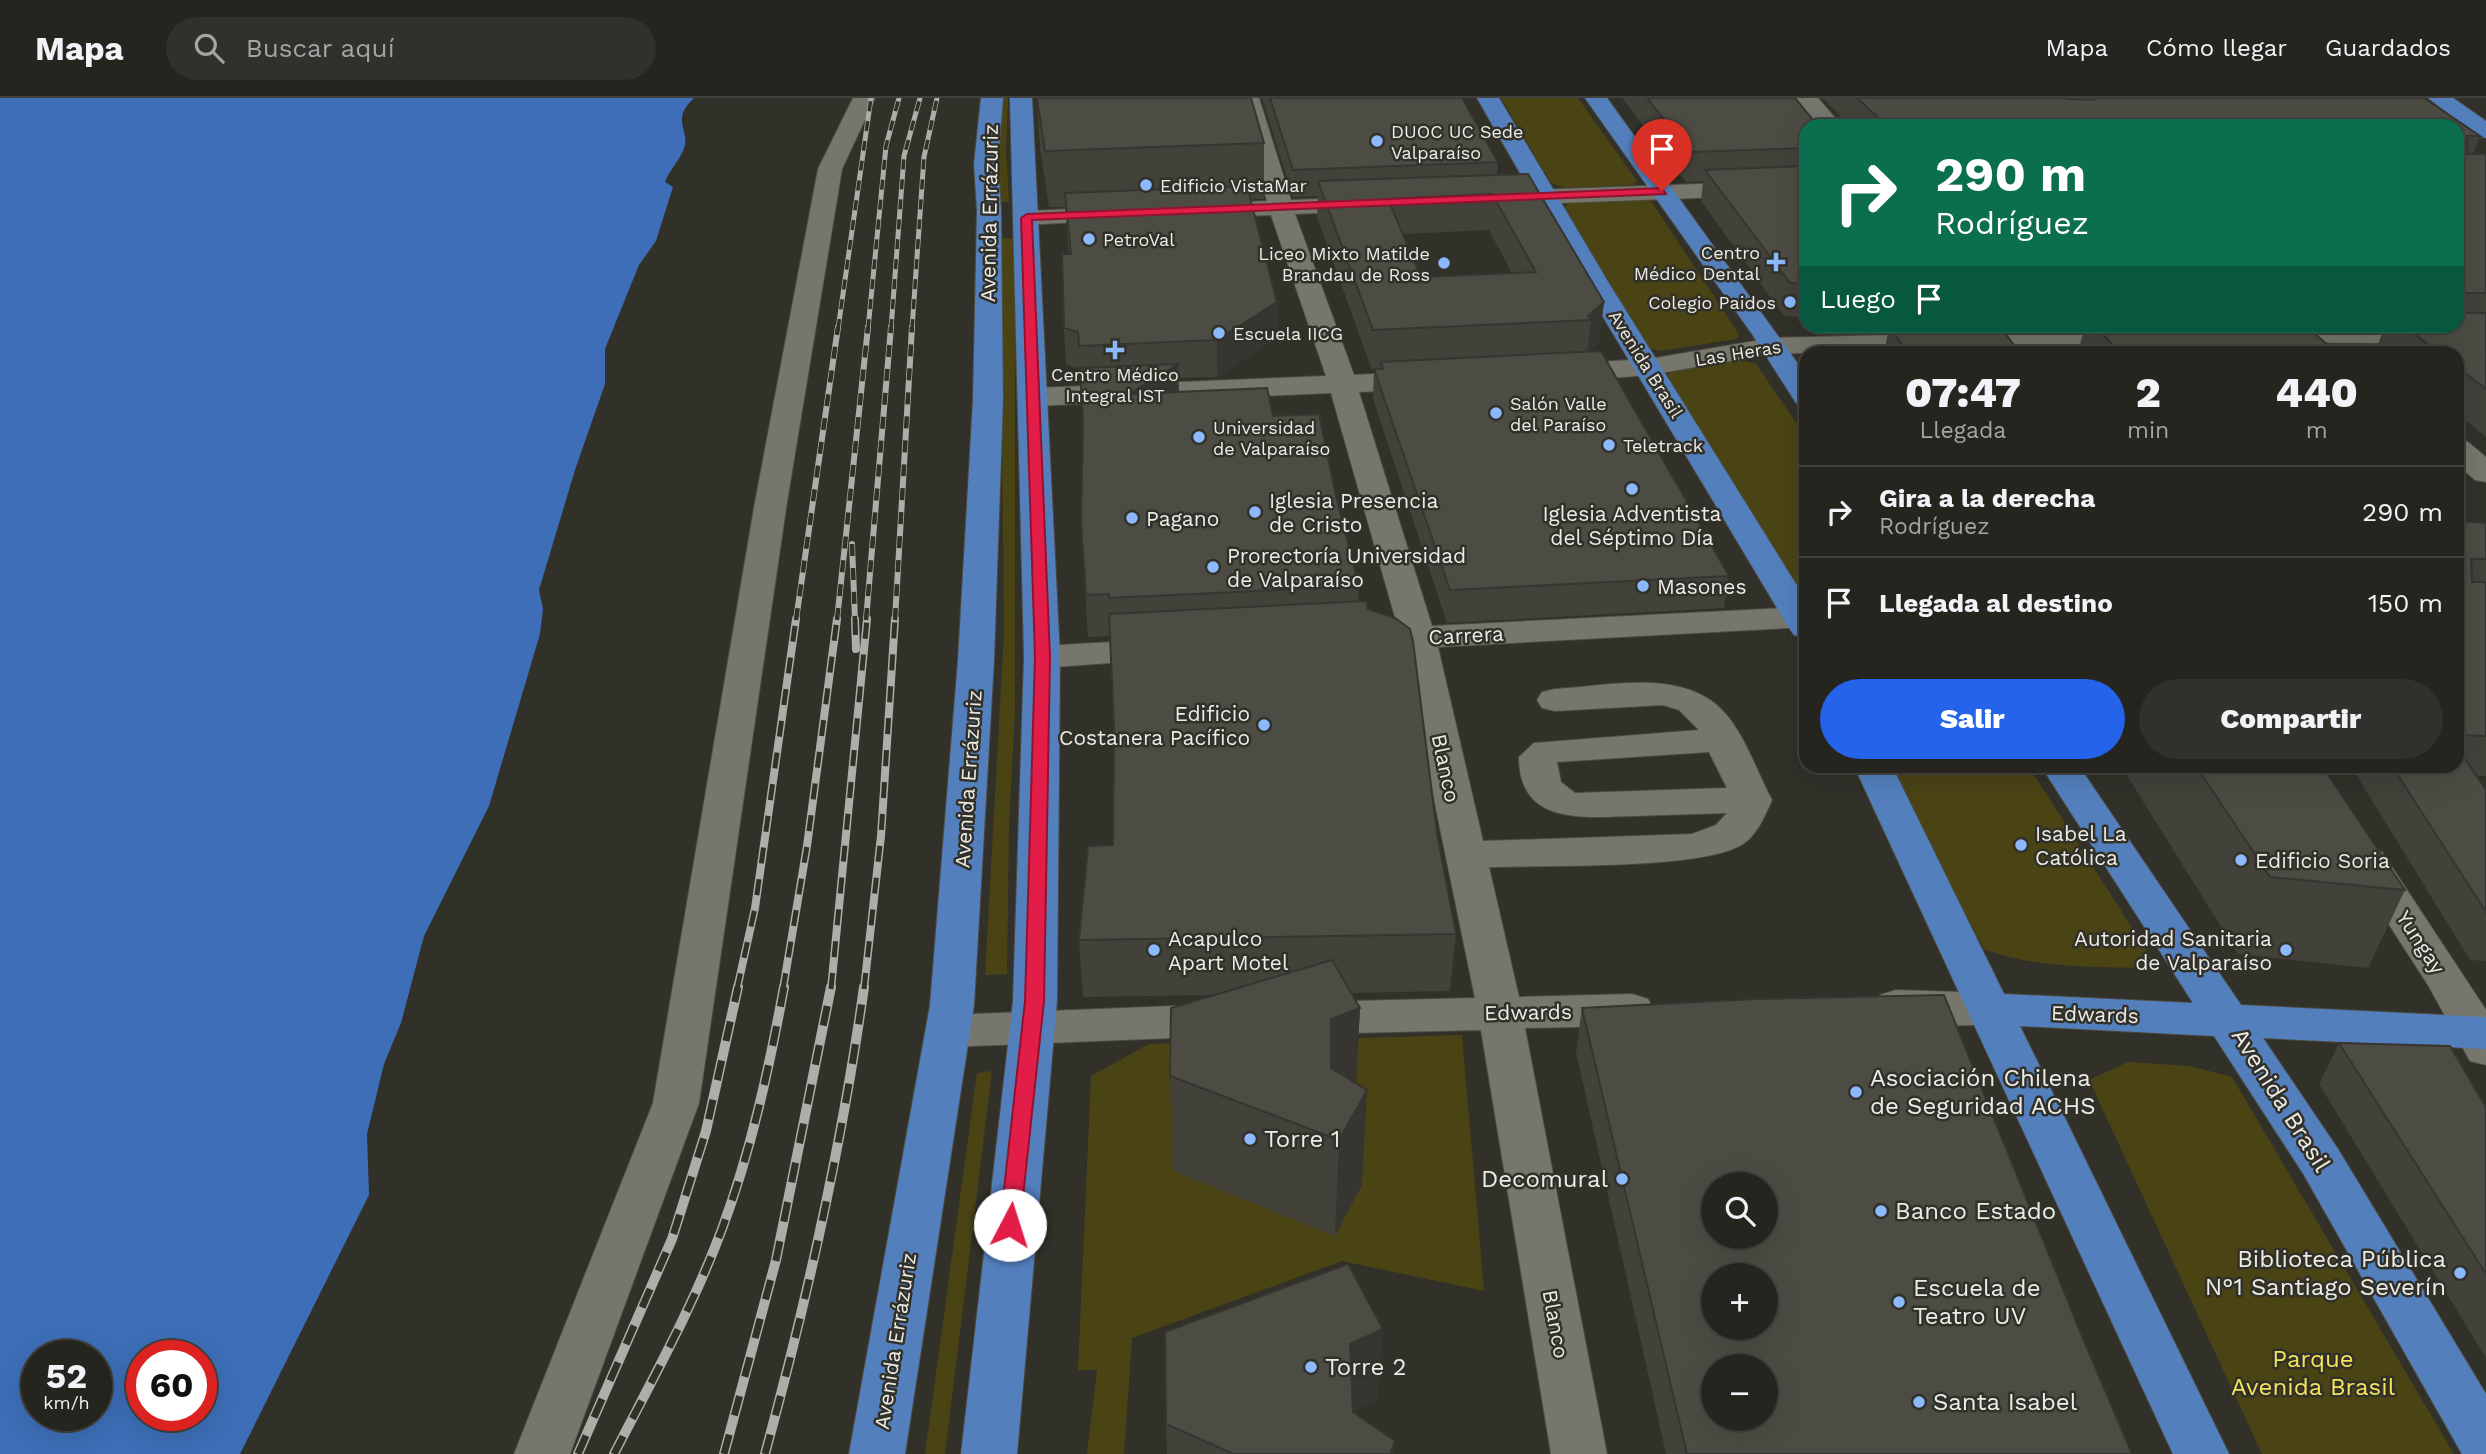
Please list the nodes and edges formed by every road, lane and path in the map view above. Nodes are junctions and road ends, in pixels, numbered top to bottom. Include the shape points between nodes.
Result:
1 (864, 98) edge
2 (992, 98) edge
3 (1021, 98) edge
4 (1248, 98) edge
5 (1489, 98) edge
6 (1596, 98) edge
7 (1806, 98) edge
8 (2439, 98) edge
9 (1825, 119) edge
10 (2486, 131) edge
11 (1799, 187) edge
12 (1662, 191) junction
13 (1546, 196) junction
14 (1474, 199) edge
15 (1391, 203) edge
16 (1281, 208) junction
17 (1174, 212) edge
18 (1147, 213) edge
19 (1027, 218) junction
20 (2280, 333) edge
21 (2322, 333) edge
22 (2402, 333) edge
23 (2242, 336) edge
24 (2486, 336) edge
25 (2159, 337) edge
26 (2024, 339) edge
27 (1772, 346) junction
28 (2336, 346) edge
29 (1649, 367) junction
30 (1535, 374) edge
31 (1456, 379) edge
32 (1341, 382) junction
33 (1799, 386) edge
34 (1034, 397) junction
35 (2464, 454) edge
36 (2486, 473) edge
37 (1799, 612) edge
38 (1799, 620) edge
39 (1418, 637) junction
40 (1356, 640) edge
41 (1194, 649) edge
42 (1042, 657) junction
43 (1555, 700) dead end
44 (1722, 740) junction
45 (1876, 773) edge
46 (2065, 773) edge
47 (1752, 800) junction
48 (2351, 834) edge
49 (1465, 855) junction
50 (1852, 1007) edge
51 (1991, 1009) junction
52 (1674, 1010) edge
53 (1500, 1013) junction
54 (2230, 1019) junction
55 (1032, 1027) junction
56 (948, 1031) junction
57 (2483, 1038) edge
58 (2486, 1444) edge
59 (542, 1454) edge
60 (877, 1454) edge
61 (989, 1454) edge
62 (1579, 1454) edge
63 (2200, 1454) edge

1 - 59 street via 830,169 771,502 676,1103
2 - 56 main road, Avenida Errázuriz via 986,164 988,400 977,646
3 - 19 main road, Avenida Errázuriz
4 - 16 street, Blanco
5 - 13 main road, Avenida Brasil
6 - 12 main road
7 - 9 street
8 - 10 main road
11 - 12 street
12 - 13 street
12 - 27 main road
13 - 14 street
13 - 29 main road, Avenida Brasil
15 - 16 street
16 - 17 street
16 - 32 street, Blanco
18 - 19 street
19 - 34 main road, Avenida Errázuriz
20 - 23 street
21 - 28 street
22 - 24 street
25 - 26 street, Las Heras
26 - 27 street, Las Heras
27 - 29 street, Las Heras
27 - 33 main road
29 - 30 street, Las Heras
29 - 37 main road, Avenida Brasil
31 - 32 street
32 - 34 street
32 - 39 street, Blanco
34 - 42 main road, Avenida Errázuriz
35 - 36 street
38 - 39 street, Carrera
39 - 40 street, Carrera
39 - 49 street, Blanco
41 - 42 street
42 - 55 main road, Avenida Errázuriz
43 - 44 street via 1665,695 1692,702 1714,723
44 - 47 street
44 - 47 street via 1547,751 1538,757 1540,784 1550,797 1570,805
45 - 51 main road
46 - 54 main road, Avenida Brasil
47 - 49 street via 1744,823 1727,839 1692,847
48 - 57 street, Yungay
49 - 53 street, Blanco
50 - 51 street, Edwards
51 - 54 main road, Edwards
51 - 63 main road
52 - 53 street, Edwards
53 - 55 street, Edwards
53 - 62 street, Blanco
54 - 57 main road, Edwards
54 - 58 main road, Avenida Brasil via 2321,1162
55 - 56 street, Edwards
55 - 61 main road, Avenida Errázuriz
56 - 60 main road, Avenida Errázuriz

